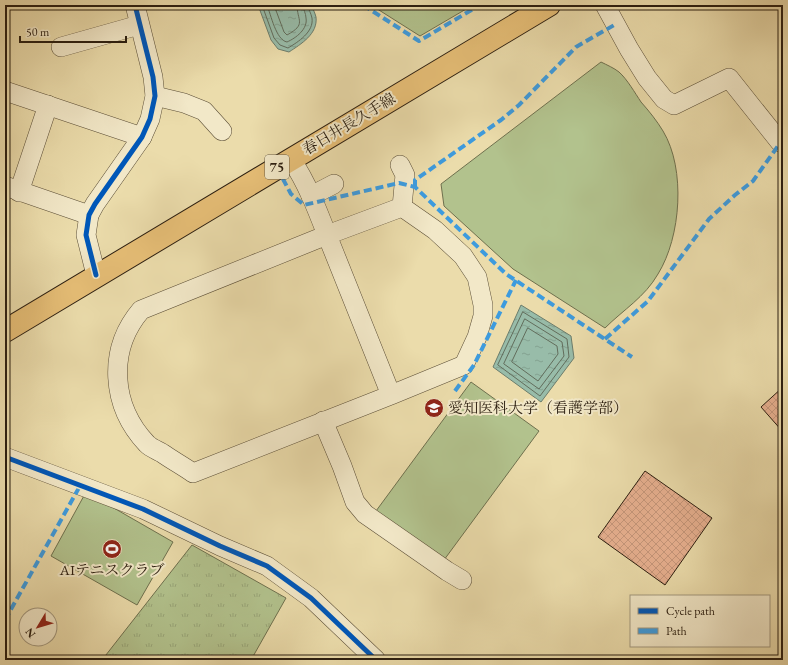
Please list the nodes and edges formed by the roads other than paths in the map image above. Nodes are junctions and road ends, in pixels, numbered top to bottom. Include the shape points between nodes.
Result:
1 (135, 5) edge
2 (549, 5) edge
3 (605, 5) edge
4 (140, 25) junction
5 (61, 47) dead end
6 (5, 91) edge
7 (155, 96) junction
8 (48, 105) junction
9 (222, 131) dead end
10 (142, 137) junction
11 (780, 142) dead end
12 (291, 159) junction
13 (400, 166) dead end
14 (334, 184) dead end
15 (12, 189) edge
16 (311, 196) junction
17 (402, 207) junction
18 (89, 215) junction
19 (327, 235) junction
20 (96, 275) junction
21 (5, 331) edge
22 (391, 395) junction
23 (324, 422) junction
24 (5, 458) edge
25 (462, 580) dead end
26 (376, 660) edge

1 - 4 street
2 - 12 main road, 春日井長久手線 / 75
3 - 11 street via 647,78 664,100 674,105 729,78
4 - 5 street
4 - 7 street
6 - 8 street
7 - 9 street via 204,111
7 - 10 street via 150,119
8 - 10 street
8 - 15 street
10 - 18 street
12 - 16 street via 302,175
12 - 20 main road, 春日井長久手線 / 75
13 - 17 street via 405,175
14 - 16 street
15 - 18 street
16 - 19 street
17 - 19 street
17 - 22 street via 435,230 463,256 477,277 483,316 464,365
18 - 20 street via 86,235
19 - 22 street
19 - 23 street via 141,310 122,340 118,380 126,412 147,444 193,473
20 - 21 main road, 春日井長久手線 / 75
22 - 23 street
23 - 25 street via 359,509
24 - 26 street via 143,509 268,566 311,598

